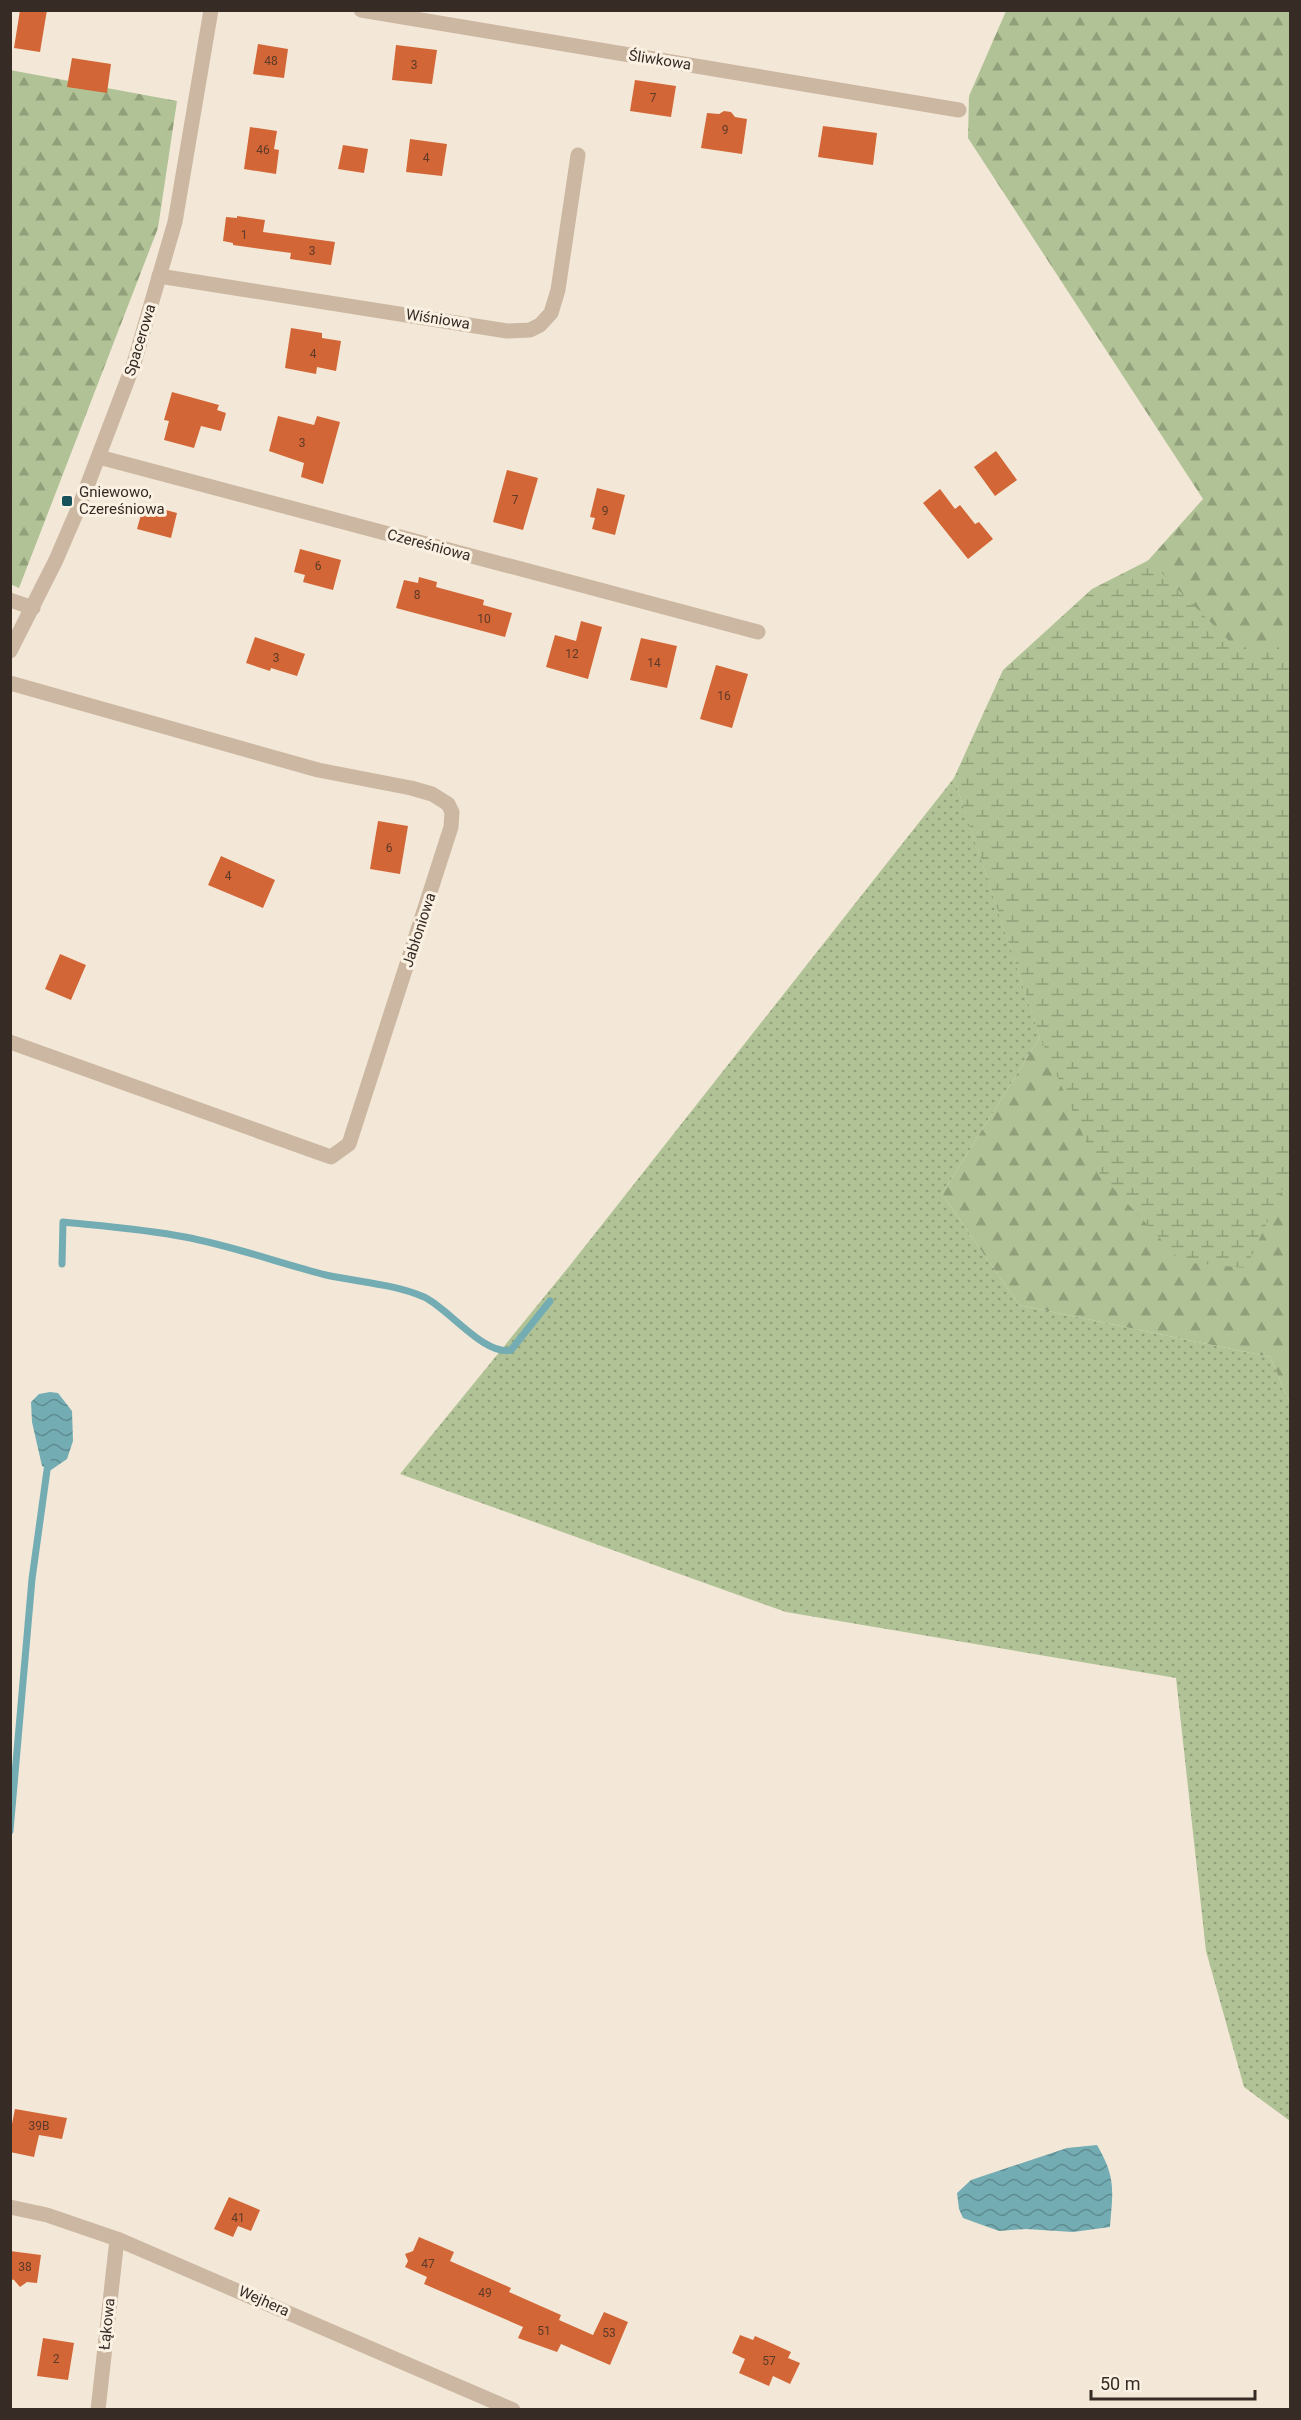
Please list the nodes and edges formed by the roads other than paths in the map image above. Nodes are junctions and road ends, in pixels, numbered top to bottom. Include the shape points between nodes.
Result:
1 (210, 10) edge
2 (361, 10) edge
3 (959, 110) dead end
4 (579, 155) dead end
5 (159, 276) junction
6 (99, 457) junction
7 (10, 600) edge
8 (33, 608) junction
9 (758, 632) dead end
10 (10, 651) edge
11 (10, 684) edge
12 (10, 1042) edge
13 (10, 2207) edge
14 (117, 2239) junction
15 (98, 2409) edge
16 (513, 2409) edge

1 - 5 street, Spacerowa via 175,222
2 - 3 street, Śliwkowa
4 - 5 street, Wiśniowa via 558,290 551,313 530,330 507,330
5 - 6 street, Spacerowa via 134,363
6 - 8 street, Spacerowa
6 - 9 street, Czereśniowa
7 - 8 street
8 - 10 street, Spacerowa
11 - 12 street, Jabłoniowa via 318,770 432,794 448,804 452,812 431,894 349,1144 331,1157
13 - 14 street, Wejhera
14 - 15 street, Łąkowa
14 - 16 street, Wejhera

